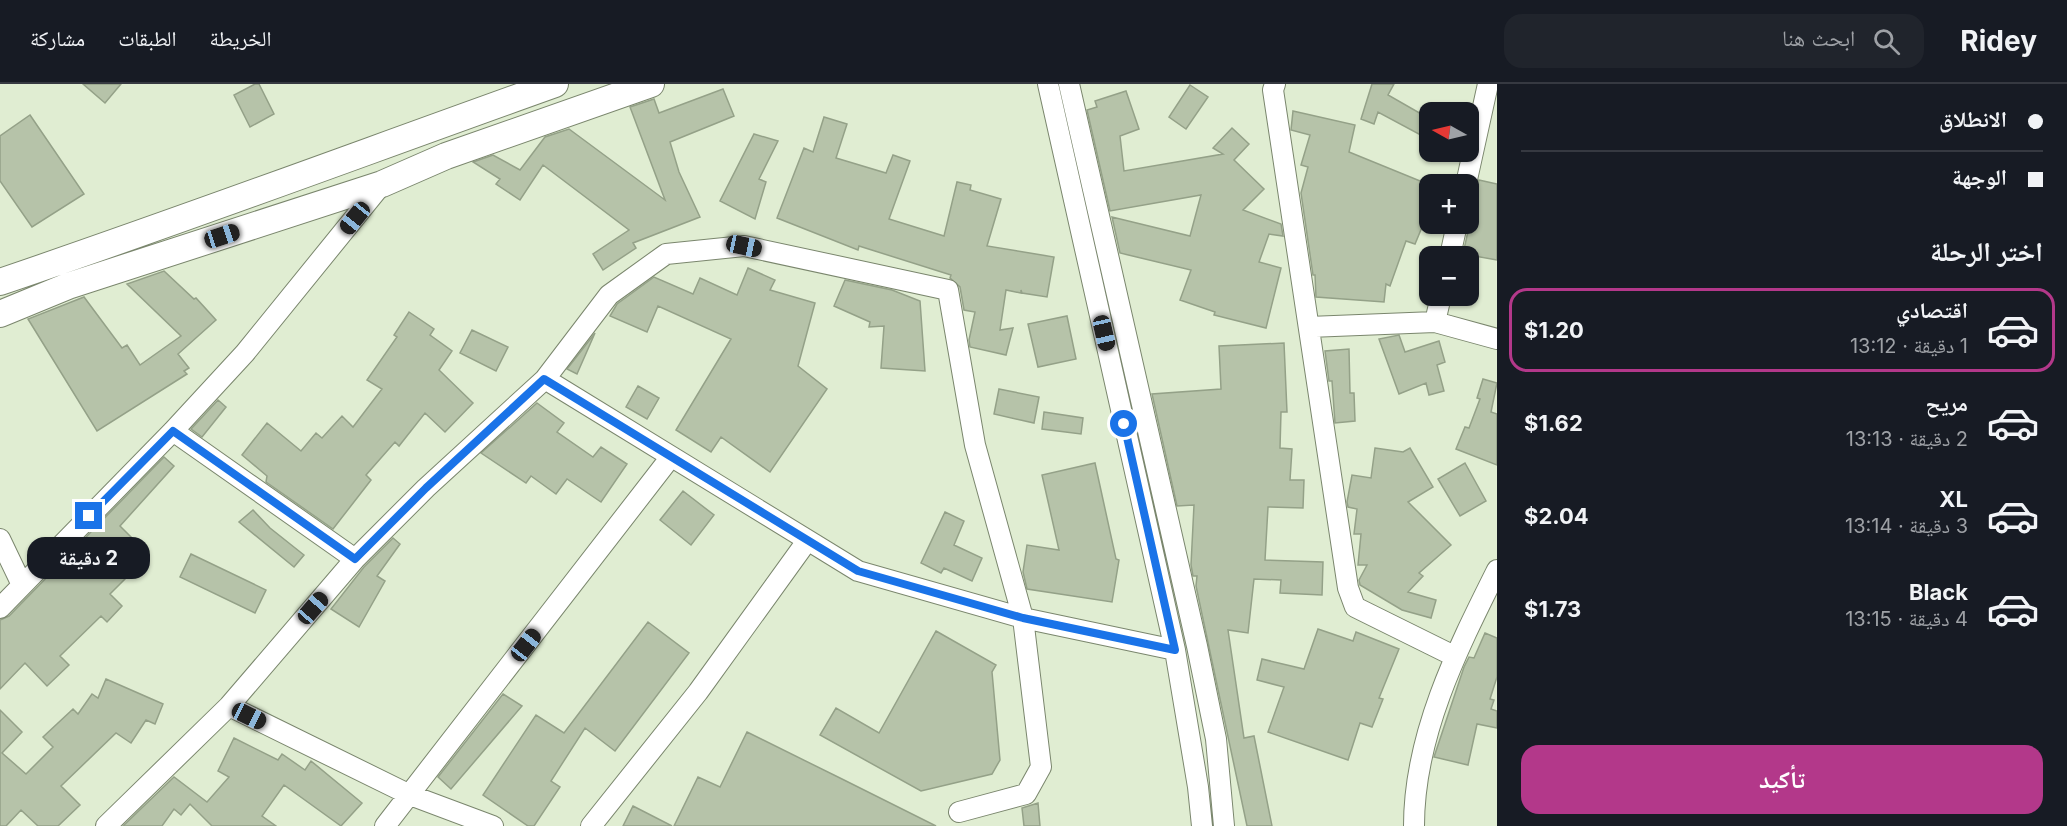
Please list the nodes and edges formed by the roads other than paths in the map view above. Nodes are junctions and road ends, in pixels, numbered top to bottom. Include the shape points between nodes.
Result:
1 (555, 84) edge
2 (651, 84) edge
3 (1048, 84) edge
4 (1069, 84) edge
5 (1275, 84) edge
6 (1488, 84) edge
7 (378, 149) junction
8 (1468, 174) edge
9 (382, 184) junction
10 (0, 282) edge
11 (1439, 306) edge
12 (0, 314) edge
13 (1435, 322) junction
14 (1309, 327) junction
15 (1497, 339) edge
16 (544, 379) junction
17 (173, 431) junction
18 (670, 458) junction
19 (0, 539) edge
20 (807, 541) junction
21 (355, 559) junction
22 (1497, 570) edge
23 (22, 585) junction
24 (0, 608) edge
25 (1023, 618) junction
26 (1175, 650) junction
27 (1454, 656) junction
28 (229, 706) junction
29 (410, 795) junction
30 (959, 812) dead end
31 (106, 826) edge
32 (385, 826) edge
33 (493, 826) edge
34 (591, 826) edge
35 (1202, 826) edge
36 (1224, 826) edge
37 (1414, 826) edge

1 - 7 street
2 - 9 street via 446,156
3 - 26 street
4 - 36 street via 1197,646 1216,739
5 - 14 street
6 - 8 street
7 - 9 street
7 - 10 street
9 - 12 street via 68,286
9 - 17 street via 245,353
11 - 13 street
13 - 14 street
13 - 15 street
14 - 27 street via 1348,588 1355,607
16 - 18 street
16 - 21 street
16 - 25 street via 609,295 666,254 744,246 948,290 975,445
17 - 21 street
17 - 23 street
18 - 20 street
18 - 29 street
19 - 23 street
20 - 25 street via 858,571
20 - 34 street via 698,692
21 - 28 street
22 - 27 street
23 - 24 street
25 - 26 street
25 - 30 street via 1041,767 1026,794
26 - 35 street
27 - 37 street via 1418,766
28 - 29 street
28 - 31 street
29 - 32 street
29 - 33 street

